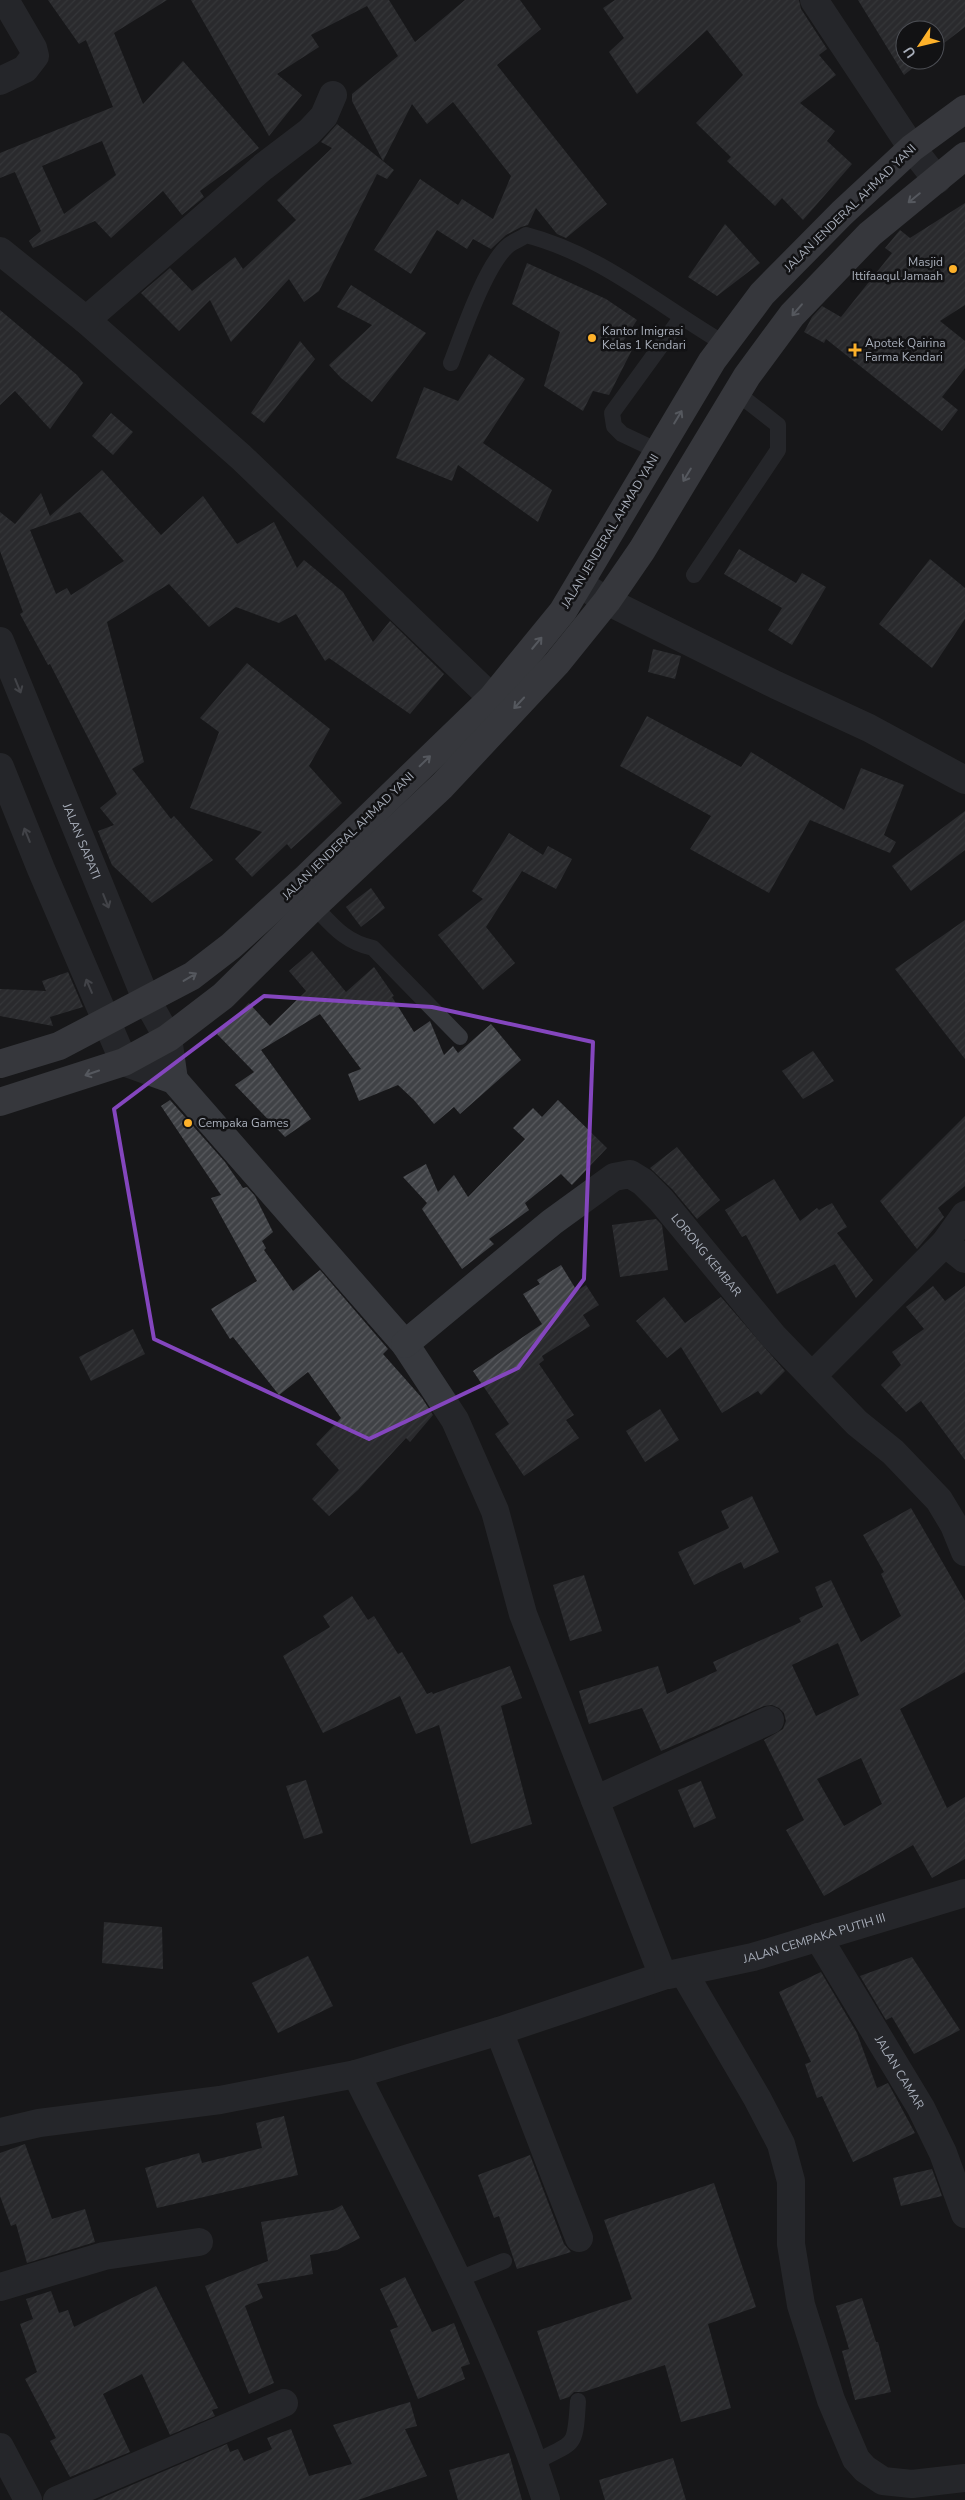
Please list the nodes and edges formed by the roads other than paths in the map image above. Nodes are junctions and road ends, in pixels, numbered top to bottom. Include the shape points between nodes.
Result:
1 (5, 0) edge
2 (814, 0) edge
3 (0, 81) edge
4 (333, 95) dead end
5 (965, 109) edge
6 (912, 148) junction
7 (965, 156) edge
8 (936, 180) junction
9 (0, 251) edge
10 (681, 318) junction
11 (86, 320) junction
12 (725, 344) junction
13 (451, 363) dead end
14 (737, 393) junction
15 (658, 451) junction
16 (694, 574) dead end
17 (580, 584) junction
18 (607, 601) junction
19 (0, 641) edge
20 (492, 698) junction
21 (0, 767) edge
22 (964, 777) edge
23 (314, 906) junction
24 (146, 999) junction
25 (104, 1021) junction
26 (460, 1037) dead end
27 (168, 1038) junction
28 (124, 1062) junction
29 (0, 1064) edge
30 (174, 1080) junction
31 (0, 1102) edge
32 (965, 1215) edge
33 (955, 1251) edge
34 (405, 1344) junction
35 (812, 1376) junction
36 (965, 1552) edge
37 (770, 1720) dead end
38 (595, 1800) junction
39 (963, 1899) edge
40 (818, 1937) junction
41 (673, 1974) junction
42 (499, 2030) junction
43 (356, 2074) junction
44 (0, 2132) edge
45 (965, 2214) edge
46 (579, 2238) dead end
47 (199, 2242) dead end
48 (504, 2261) dead end
49 (459, 2279) junction
50 (0, 2287) edge
51 (284, 2402) dead end
52 (578, 2402) dead end
53 (0, 2447) edge
54 (534, 2462) junction
55 (965, 2478) edge
56 (28, 2500) edge
57 (57, 2500) edge
58 (546, 2500) edge

1 - 3 street via 33,48 34,56 25,69
2 - 6 street
4 - 11 street via 324,116 309,132 263,167
5 - 6 highway, JALAN JENDERAL AHMAD YANI
6 - 8 street
6 - 12 highway, JALAN JENDERAL AHMAD YANI via 762,294
7 - 8 highway
8 -> 14 highway via 870,234 835,268 792,315
9 - 11 street
10 - 12 lane
10 - 13 lane via 592,260 526,235 508,246 490,271
10 - 15 lane via 612,413 614,426 622,434
11 - 20 street via 241,456
15 -> 12 highway, JALAN JENDERAL AHMAD YANI
14 - 16 lane via 778,425 778,450
14 -> 18 highway via 642,550
15 - 17 highway, JALAN JENDERAL AHMAD YANI
17 - 18 street
20 -> 17 highway, JALAN JENDERAL AHMAD YANI via 563,611
18 - 22 street
18 -> 23 highway via 557,663 442,786
19 -> 24 street, JALAN SAPATI
24 -> 20 highway, JALAN JENDERAL AHMAD YANI via 192,976 231,946
25 -> 21 street
23 - 26 lane via 354,944 373,948
23 - 27 highway via 223,996
24 - 25 highway, JALAN JENDERAL AHMAD YANI
24 - 27 street, JALAN SAPATI
25 - 28 street
25 - 29 highway, JALAN JENDERAL AHMAD YANI via 59,1046
27 - 28 highway
27 - 30 street
28 - 30 street
28 -> 31 highway
30 - 34 street
32 - 33 street
33 - 35 street
34 - 35 street, LORONG KEMBAR via 552,1222 614,1177 630,1174 661,1200 773,1336
34 - 38 street via 455,1420 495,1511 523,1614
35 - 36 street, LORONG KEMBAR via 939,1500
37 - 38 street
38 - 41 street
39 - 40 street, JALAN CEMPAKA PUTIH III
40 - 41 street, JALAN CEMPAKA PUTIH III via 753,1957
40 - 45 street, JALAN CAMAR via 921,2108 943,2153
41 - 42 street, JALAN CEMPAKA PUTIH III
41 - 55 street via 757,2098 781,2144 791,2181 791,2244 801,2305 831,2400 856,2459 883,2481 912,2484
42 - 43 street, JALAN CEMPAKA PUTIH III
42 - 46 street
43 - 44 street, JALAN CEMPAKA PUTIH III via 220,2100 39,2123
43 - 49 street
47 - 50 street via 104,2256
48 - 49 lane
49 - 54 street via 501,2374
51 - 57 street
52 - 54 lane via 576,2436 569,2446
53 - 56 street
54 - 58 street

